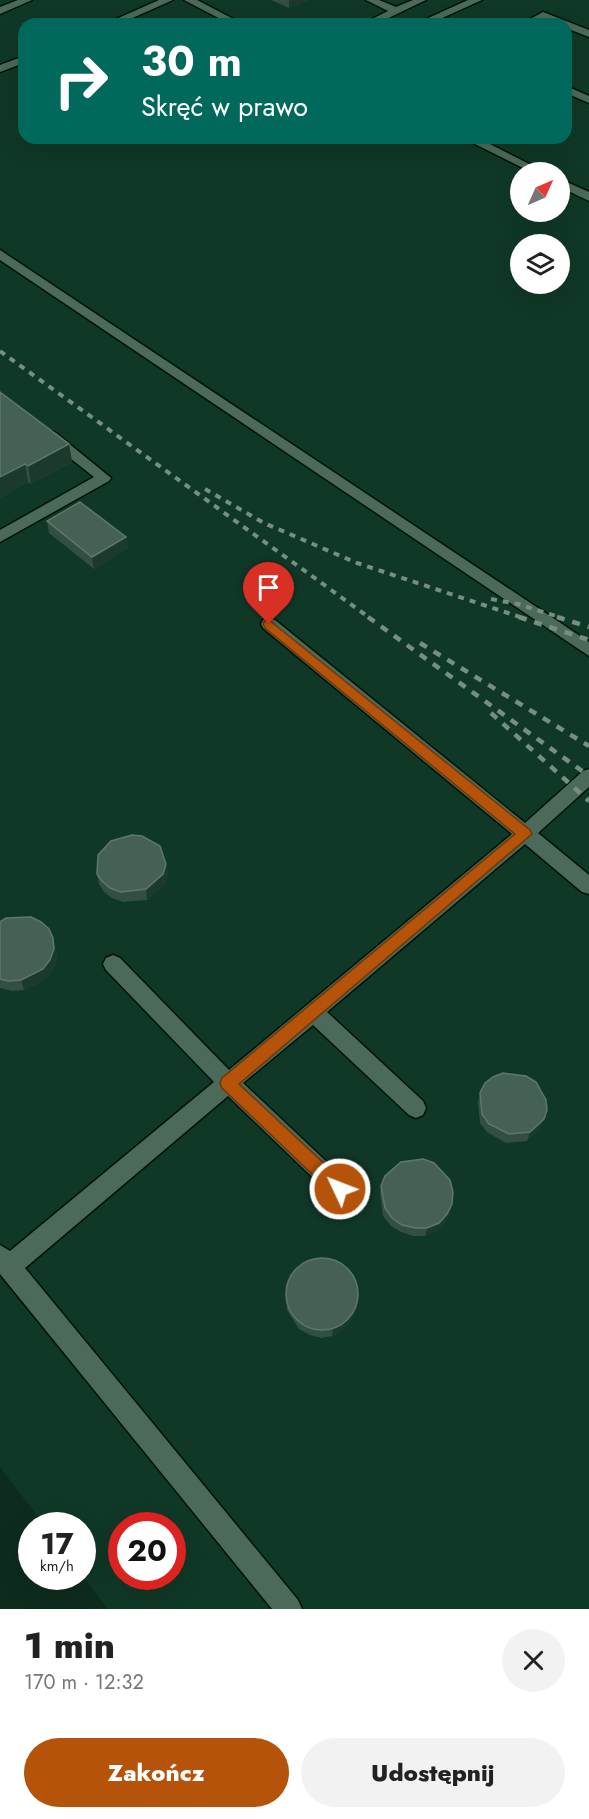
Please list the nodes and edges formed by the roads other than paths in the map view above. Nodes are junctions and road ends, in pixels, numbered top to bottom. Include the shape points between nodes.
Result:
1 (27, 0) edge
2 (168, 0) edge
3 (189, 0) edge
4 (371, 0) edge
5 (421, 0) edge
6 (477, 0) edge
7 (0, 10) edge
8 (396, 11) junction
9 (124, 18) edge
10 (226, 18) edge
11 (380, 18) edge
12 (434, 18) edge
13 (572, 27) edge
14 (589, 34) edge
15 (18, 62) edge
16 (0, 69) edge
17 (572, 92) edge
18 (589, 100) edge
19 (481, 144) edge
20 (518, 162) edge
21 (570, 188) edge
22 (589, 197) edge
23 (0, 254) edge
24 (38, 426) edge
25 (0, 537) edge
26 (269, 624) dead end
27 (589, 650) edge
28 (589, 776) edge
29 (525, 834) junction
30 (589, 886) edge
31 (113, 964) dead end
32 (313, 1012) junction
33 (228, 1083) junction
34 (416, 1108) dead end
35 (340, 1189) dead end
36 (4, 1261) edge
37 (289, 1609) edge

1 - 7 lane
2 - 9 lane
3 - 10 lane
4 - 8 lane
5 - 8 lane
6 - 12 lane
8 - 11 lane
13 - 14 lane
15 - 16 lane
17 - 18 lane
19 - 20 lane
21 - 22 lane
23 - 27 lane
24 - 25 lane via 104,478
26 - 29 lane
28 - 29 lane
29 - 30 lane
29 - 32 lane
31 - 33 lane
32 - 33 lane
32 - 34 lane
33 - 35 lane
33 - 36 lane
36 - 37 lane

